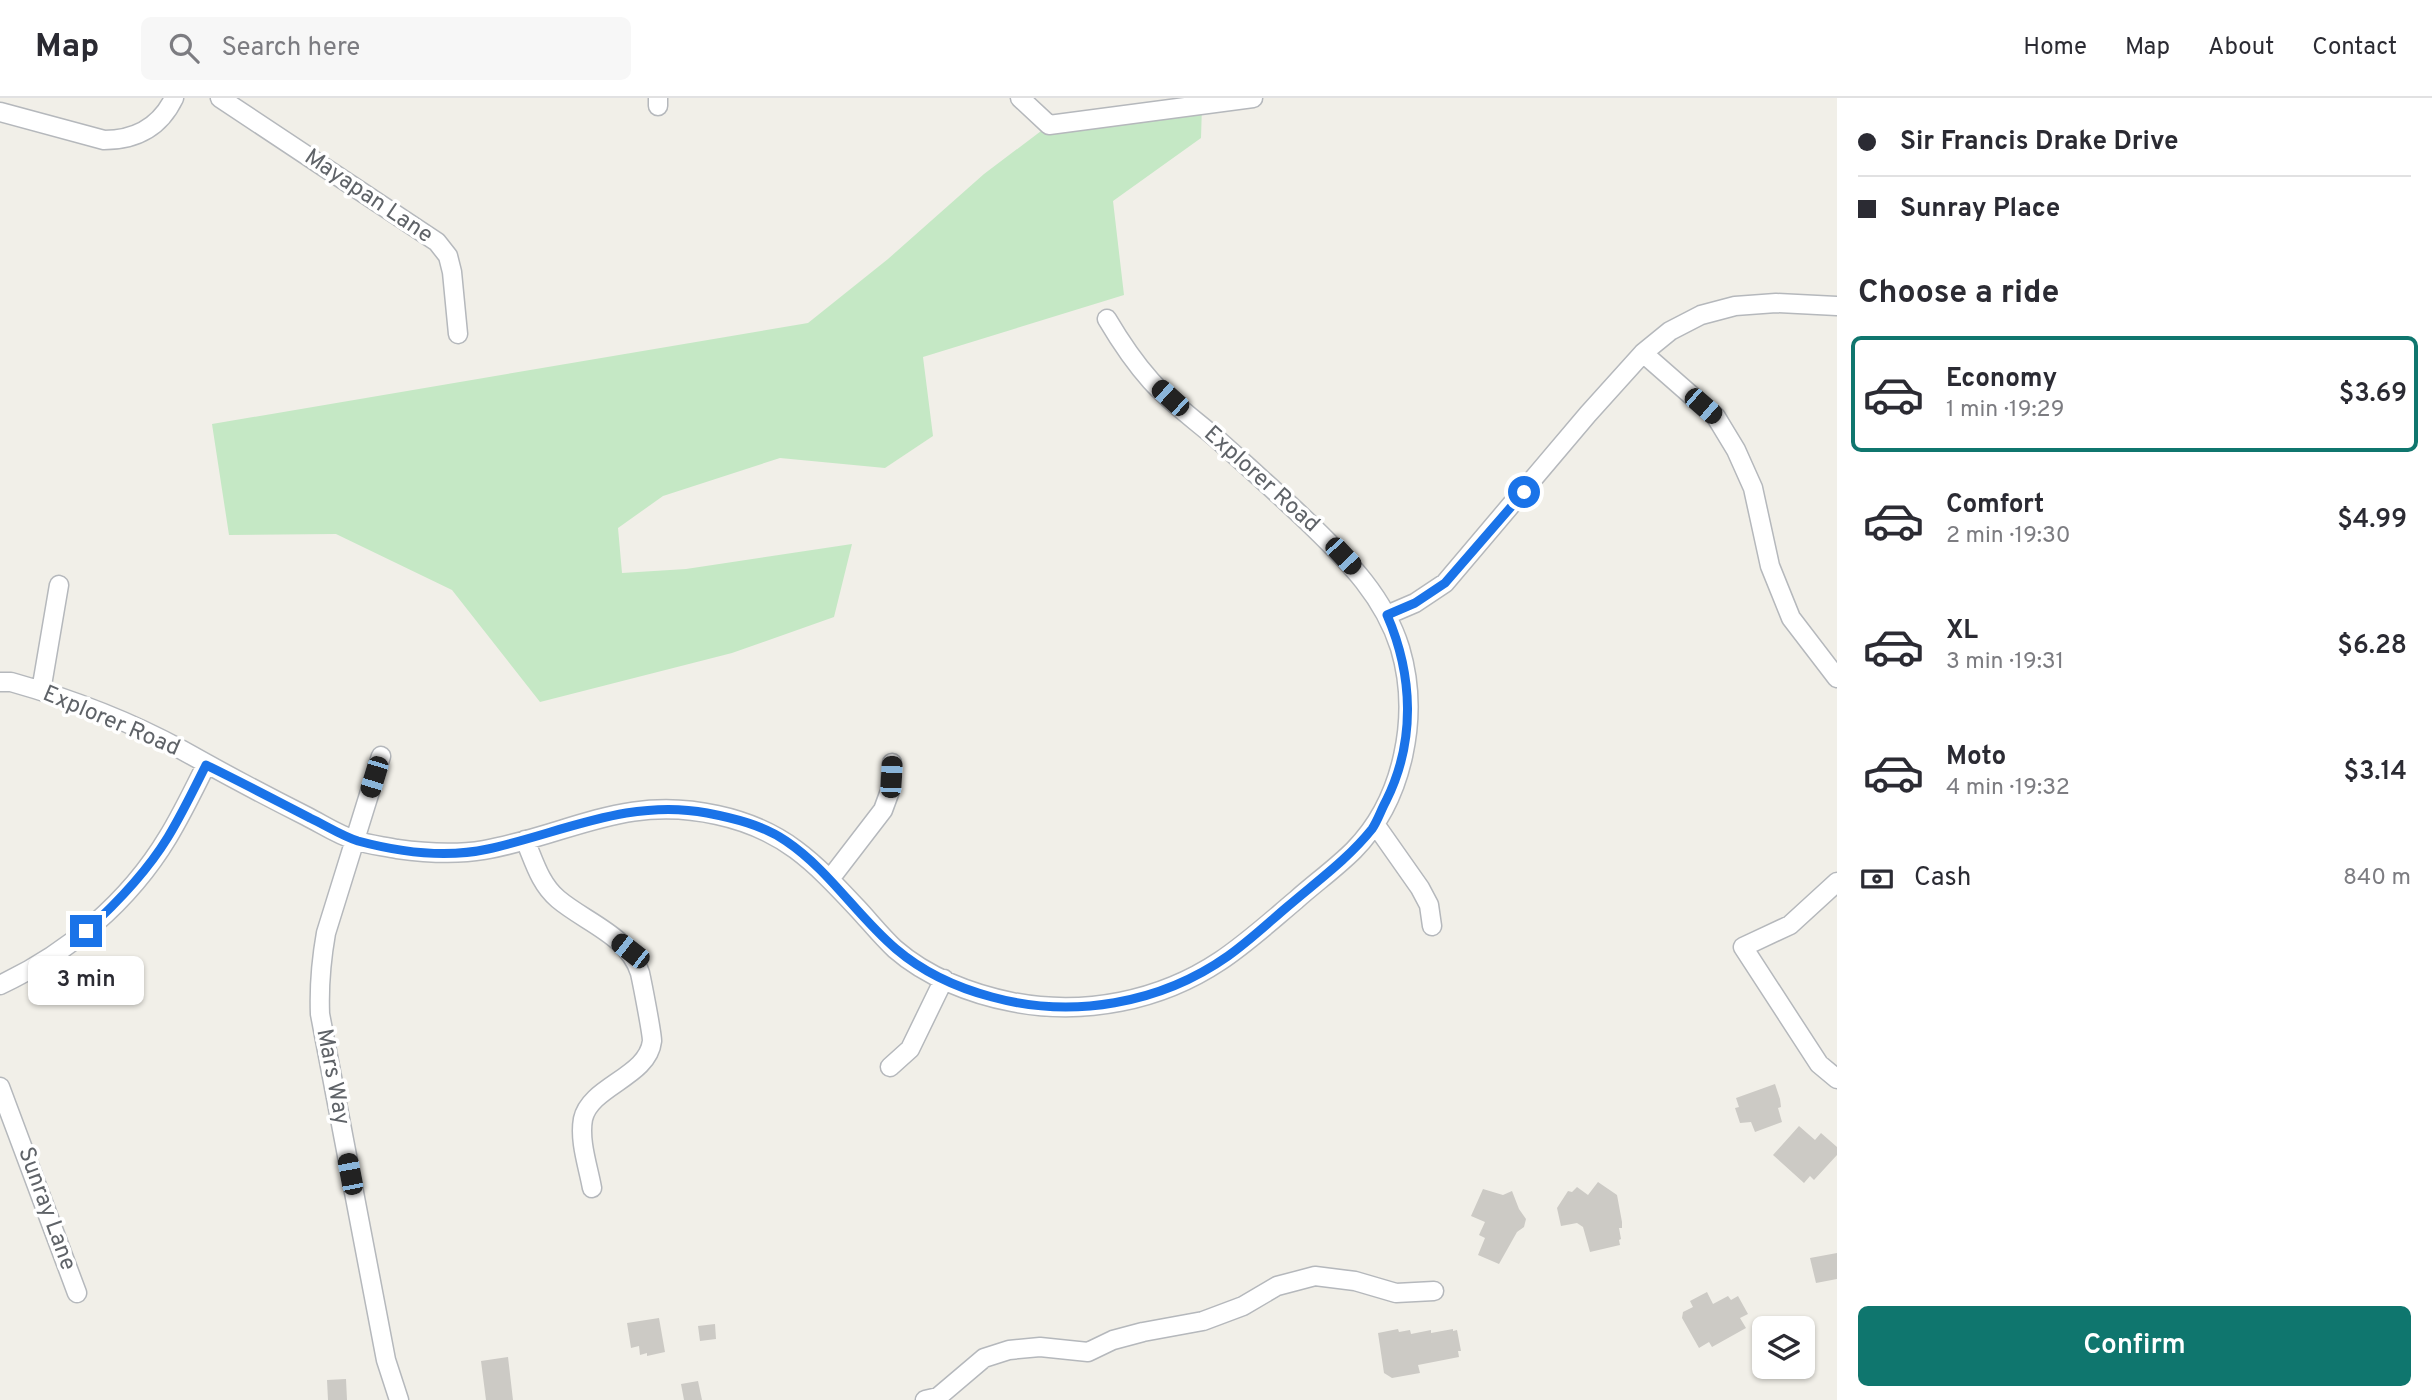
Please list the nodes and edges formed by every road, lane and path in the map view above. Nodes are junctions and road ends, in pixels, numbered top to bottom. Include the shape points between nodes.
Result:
1 (174, 98) edge
2 (220, 98) edge
3 (1020, 98) edge
4 (1253, 98) edge
5 (0, 112) edge
6 (1837, 306) edge
7 (1107, 319) dead end
8 (458, 334) dead end
9 (1643, 354) junction
10 (59, 585) dead end
11 (1387, 615) junction
12 (1837, 677) edge
13 (0, 682) edge
14 (41, 691) junction
15 (381, 756) dead end
16 (892, 763) dead end
17 (206, 765) junction
18 (1376, 824) junction
19 (525, 840) junction
20 (355, 841) junction
21 (830, 879) junction
22 (1837, 882) edge
23 (1432, 926) dead end
24 (944, 979) junction
25 (0, 985) edge
26 (890, 1067) dead end
27 (1837, 1079) edge
28 (0, 1087) edge
29 (592, 1188) dead end
30 (1433, 1291) dead end
31 (77, 1293) dead end
32 (399, 1400) edge
33 (925, 1400) edge

1 - 5 street via 166,114 138,135 121,140 104,140
2 - 8 street, Mayapan Lane via 437,242 452,272
3 - 4 street via 1049,125
6 - 9 street via 1776,303 1718,310 1670,331
7 - 11 street, Explorer Road via 1153,383 1343,556
9 - 11 street via 1445,583
9 - 12 street via 1716,417 1736,450 1753,488 1770,566 1791,618
10 - 14 street
11 - 18 street, Explorer Road via 1404,666 1408,719 1398,772
13 - 14 street, Explorer Road
14 - 17 street, Explorer Road via 77,702
15 - 20 street, Mars Way
16 - 21 street via 883,810
17 - 20 street, Explorer Road
17 - 25 street via 168,837 122,897 51,957
18 - 23 street via 1420,888
18 - 24 street, Explorer Road via 1353,850 1244,944 1206,970 1162,990 1115,1003 1041,1006 991,997
19 - 20 street, Explorer Road via 443,854
19 - 21 street, Explorer Road via 628,811 697,811 743,822 786,841
19 - 29 street via 542,881 558,899 630,951 640,971 652,1041 628,1076 607,1089 583,1117 582,1138
20 - 32 street, Mars Way via 326,933 320,1014 386,1360
21 - 24 street, Explorer Road via 892,947
22 - 27 street via 1790,925 1742,947 1819,1064
24 - 26 street via 910,1048
28 - 31 street, Sunray Lane
30 - 33 street via 1396,1293 1315,1276 1277,1286 1243,1306 1203,1321 1113,1340 1088,1352 1040,1347 1009,1350 985,1358 938,1397

